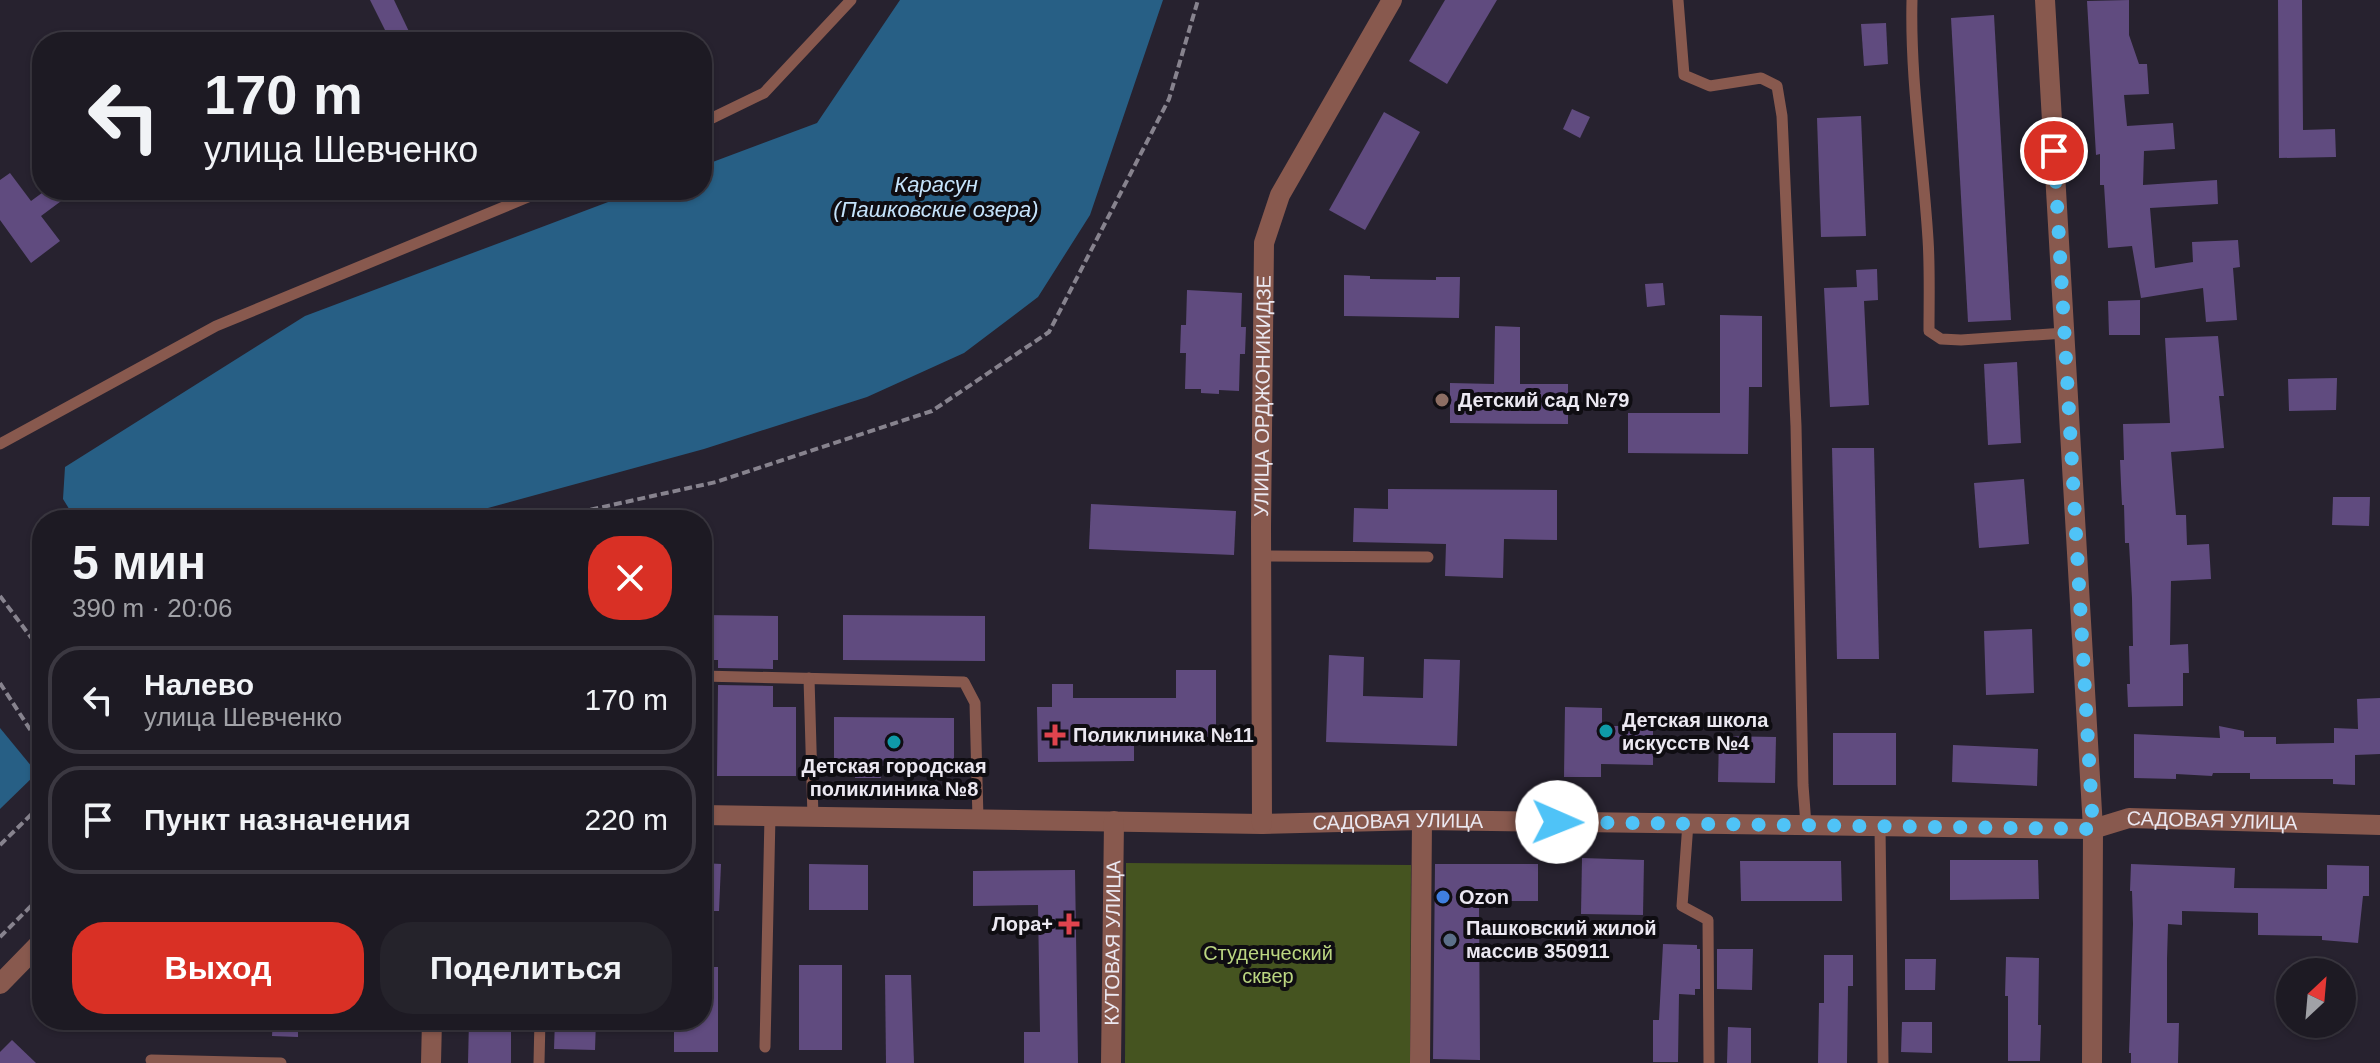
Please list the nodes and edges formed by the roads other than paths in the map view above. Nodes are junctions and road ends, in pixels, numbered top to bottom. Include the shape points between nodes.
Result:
1 (851, 0) edge
2 (1392, 0) edge
3 (1678, 0) edge
4 (1912, 0) edge
5 (2045, 0) edge
6 (712, 118) edge
7 (521, 200) edge
8 (2065, 333) junction
9 (0, 444) edge
10 (1261, 556) junction
11 (1428, 557) dead end
12 (712, 676) edge
13 (809, 678) junction
14 (712, 815) edge
15 (770, 816) junction
16 (813, 817) junction
17 (978, 819) junction
18 (1422, 820) junction
19 (1114, 821) junction
20 (1688, 823) junction
21 (1262, 824) junction
22 (1806, 825) junction
23 (2380, 825) edge
24 (1880, 826) junction
25 (2093, 829) junction
26 (32, 951) edge
27 (0, 984) edge
28 (432, 1030) edge
29 (540, 1030) edge
30 (765, 1047) dead end
31 (151, 1060) dead end
32 (242, 1063) edge
33 (281, 1063) edge
34 (431, 1063) edge
35 (539, 1063) edge
36 (1111, 1063) edge
37 (1420, 1063) edge
38 (1709, 1063) edge
39 (1883, 1063) edge
40 (2092, 1063) edge

1 - 6 lane via 764,93
2 - 10 street, УЛИЦА ОРДЖОНИКИДЗЕ via 1280,195 1264,243
3 - 22 lane via 1684,75 1710,86 1761,78 1777,86 1782,116
4 - 8 lane via 1929,331 1941,339 1961,340
5 - 8 street
7 - 9 lane via 216,326
8 - 25 street
10 - 11 lane
10 - 21 street, УЛИЦА ОРДЖОНИКИДЗЕ
12 - 13 lane
13 - 16 lane
13 - 17 lane via 964,682 975,703
14 - 15 street, САДОВАЯ УЛИЦА
15 - 16 street, САДОВАЯ УЛИЦА
15 - 30 lane
16 - 17 street, САДОВАЯ УЛИЦА
17 - 19 street, САДОВАЯ УЛИЦА
18 - 20 street, САДОВАЯ УЛИЦА
18 - 21 street, САДОВАЯ УЛИЦА
18 - 37 street
19 - 21 street, САДОВАЯ УЛИЦА
19 - 36 street, КУТОВАЯ УЛИЦА
20 - 22 street, САДОВАЯ УЛИЦА
20 - 38 lane via 1682,906 1708,920
22 - 24 street, САДОВАЯ УЛИЦА
23 - 25 street, САДОВАЯ УЛИЦА via 2129,818
24 - 25 street, САДОВАЯ УЛИЦА
24 - 39 lane
25 - 40 street
26 - 27 street
28 - 34 street
29 - 35 lane
31 - 32 lane
32 - 33 lane

